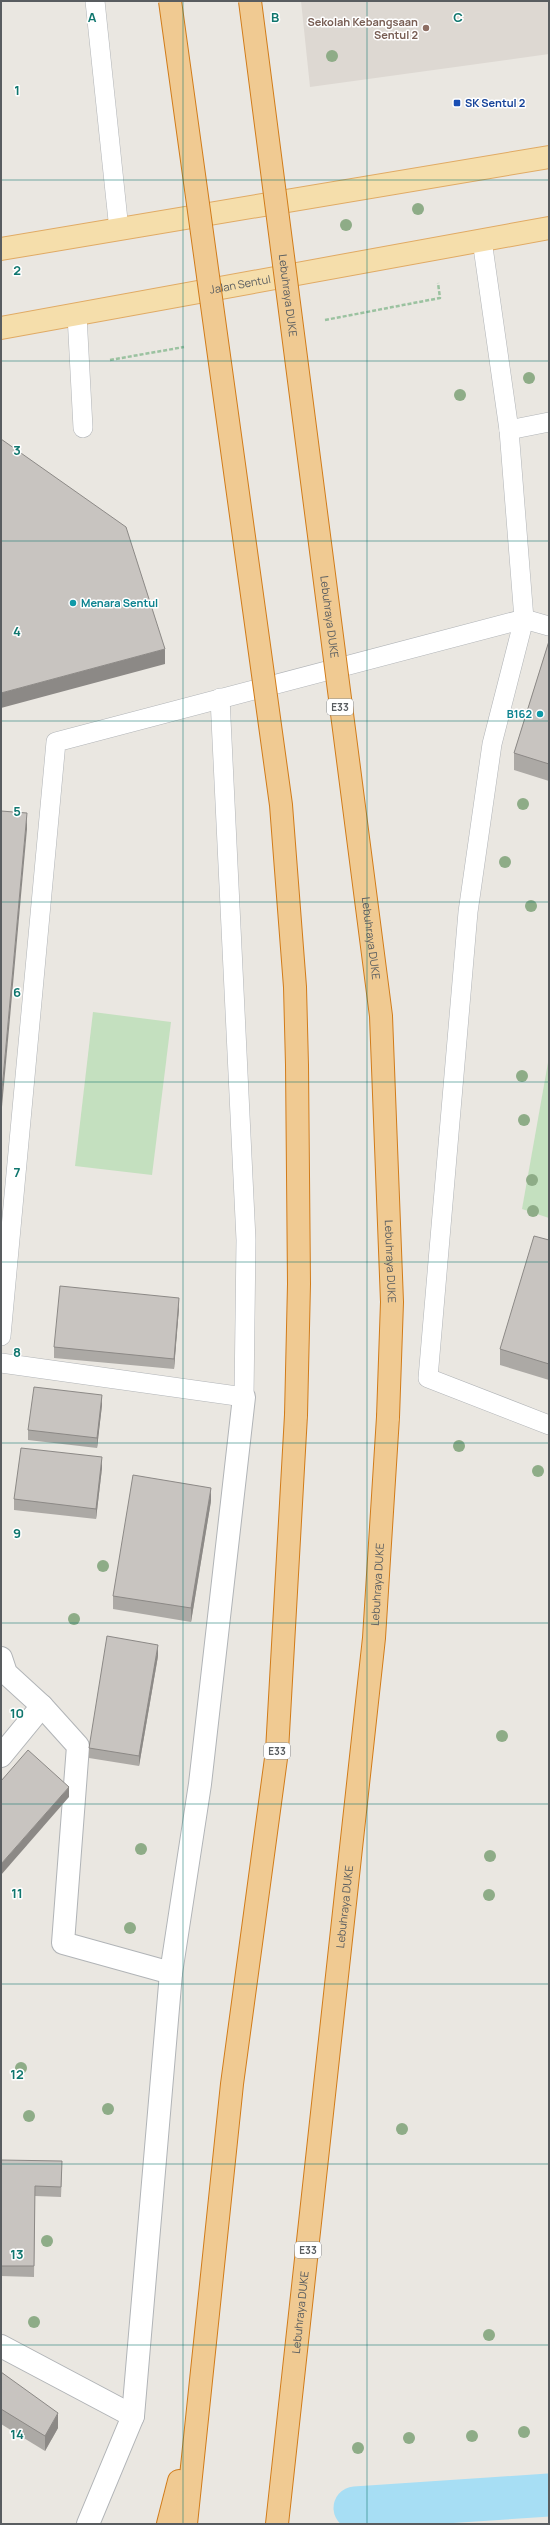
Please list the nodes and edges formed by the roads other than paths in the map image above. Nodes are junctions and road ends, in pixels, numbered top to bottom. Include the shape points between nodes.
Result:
1 (94, 1) edge
2 (170, 1) edge
3 (250, 1) edge
4 (549, 157) edge
5 (549, 228) edge
6 (119, 230) junction
7 (482, 240) junction
8 (1, 250) edge
9 (77, 315) junction
10 (1, 328) edge
11 (549, 422) edge
12 (83, 428) dead end
13 (509, 430) junction
14 (524, 619) junction
15 (549, 626) edge
16 (220, 698) junction
17 (6, 1230) edge
18 (1, 1329) edge
19 (1, 1362) edge
20 (244, 1397) junction
21 (549, 1425) edge
22 (1, 1658) edge
23 (42, 1706) junction
24 (1, 1756) edge
25 (171, 1973) junction
26 (1, 2346) edge
27 (199, 2398) junction
28 (133, 2416) junction
29 (88, 2524) edge
30 (168, 2524) edge
31 (174, 2524) edge
32 (186, 2524) edge
33 (277, 2524) edge

1 - 6 lane
2 - 27 highway, E33, bridge via 281,806 295,987 300,1284 296,1415 276,1751 232,2084
3 - 33 highway, Lebuhraya DUKE / E33, bridge via 381,1016 392,1302 388,1417 374,1638
4 - 6 main road
5 - 7 main road, Jalan Sentul
6 - 8 main road
7 - 9 main road, Jalan Sentul
7 - 13 lane
9 - 10 main road, Jalan Sentul
9 - 12 lane
11 - 13 lane
13 - 14 lane
14 - 15 lane
14 - 16 lane
14 - 21 lane via 492,744 468,912 428,1378
16 - 17 lane via 56,742
16 - 20 lane via 246,1240
17 - 18 lane
19 - 20 lane
20 - 25 street via 200,1784
22 - 23 street via 6,1673
23 - 24 street
23 - 25 street via 78,1746 63,1943
25 - 28 street
26 - 28 street
27 - 30 highway
27 - 31 highway
27 - 32 highway, E33
28 - 29 street

